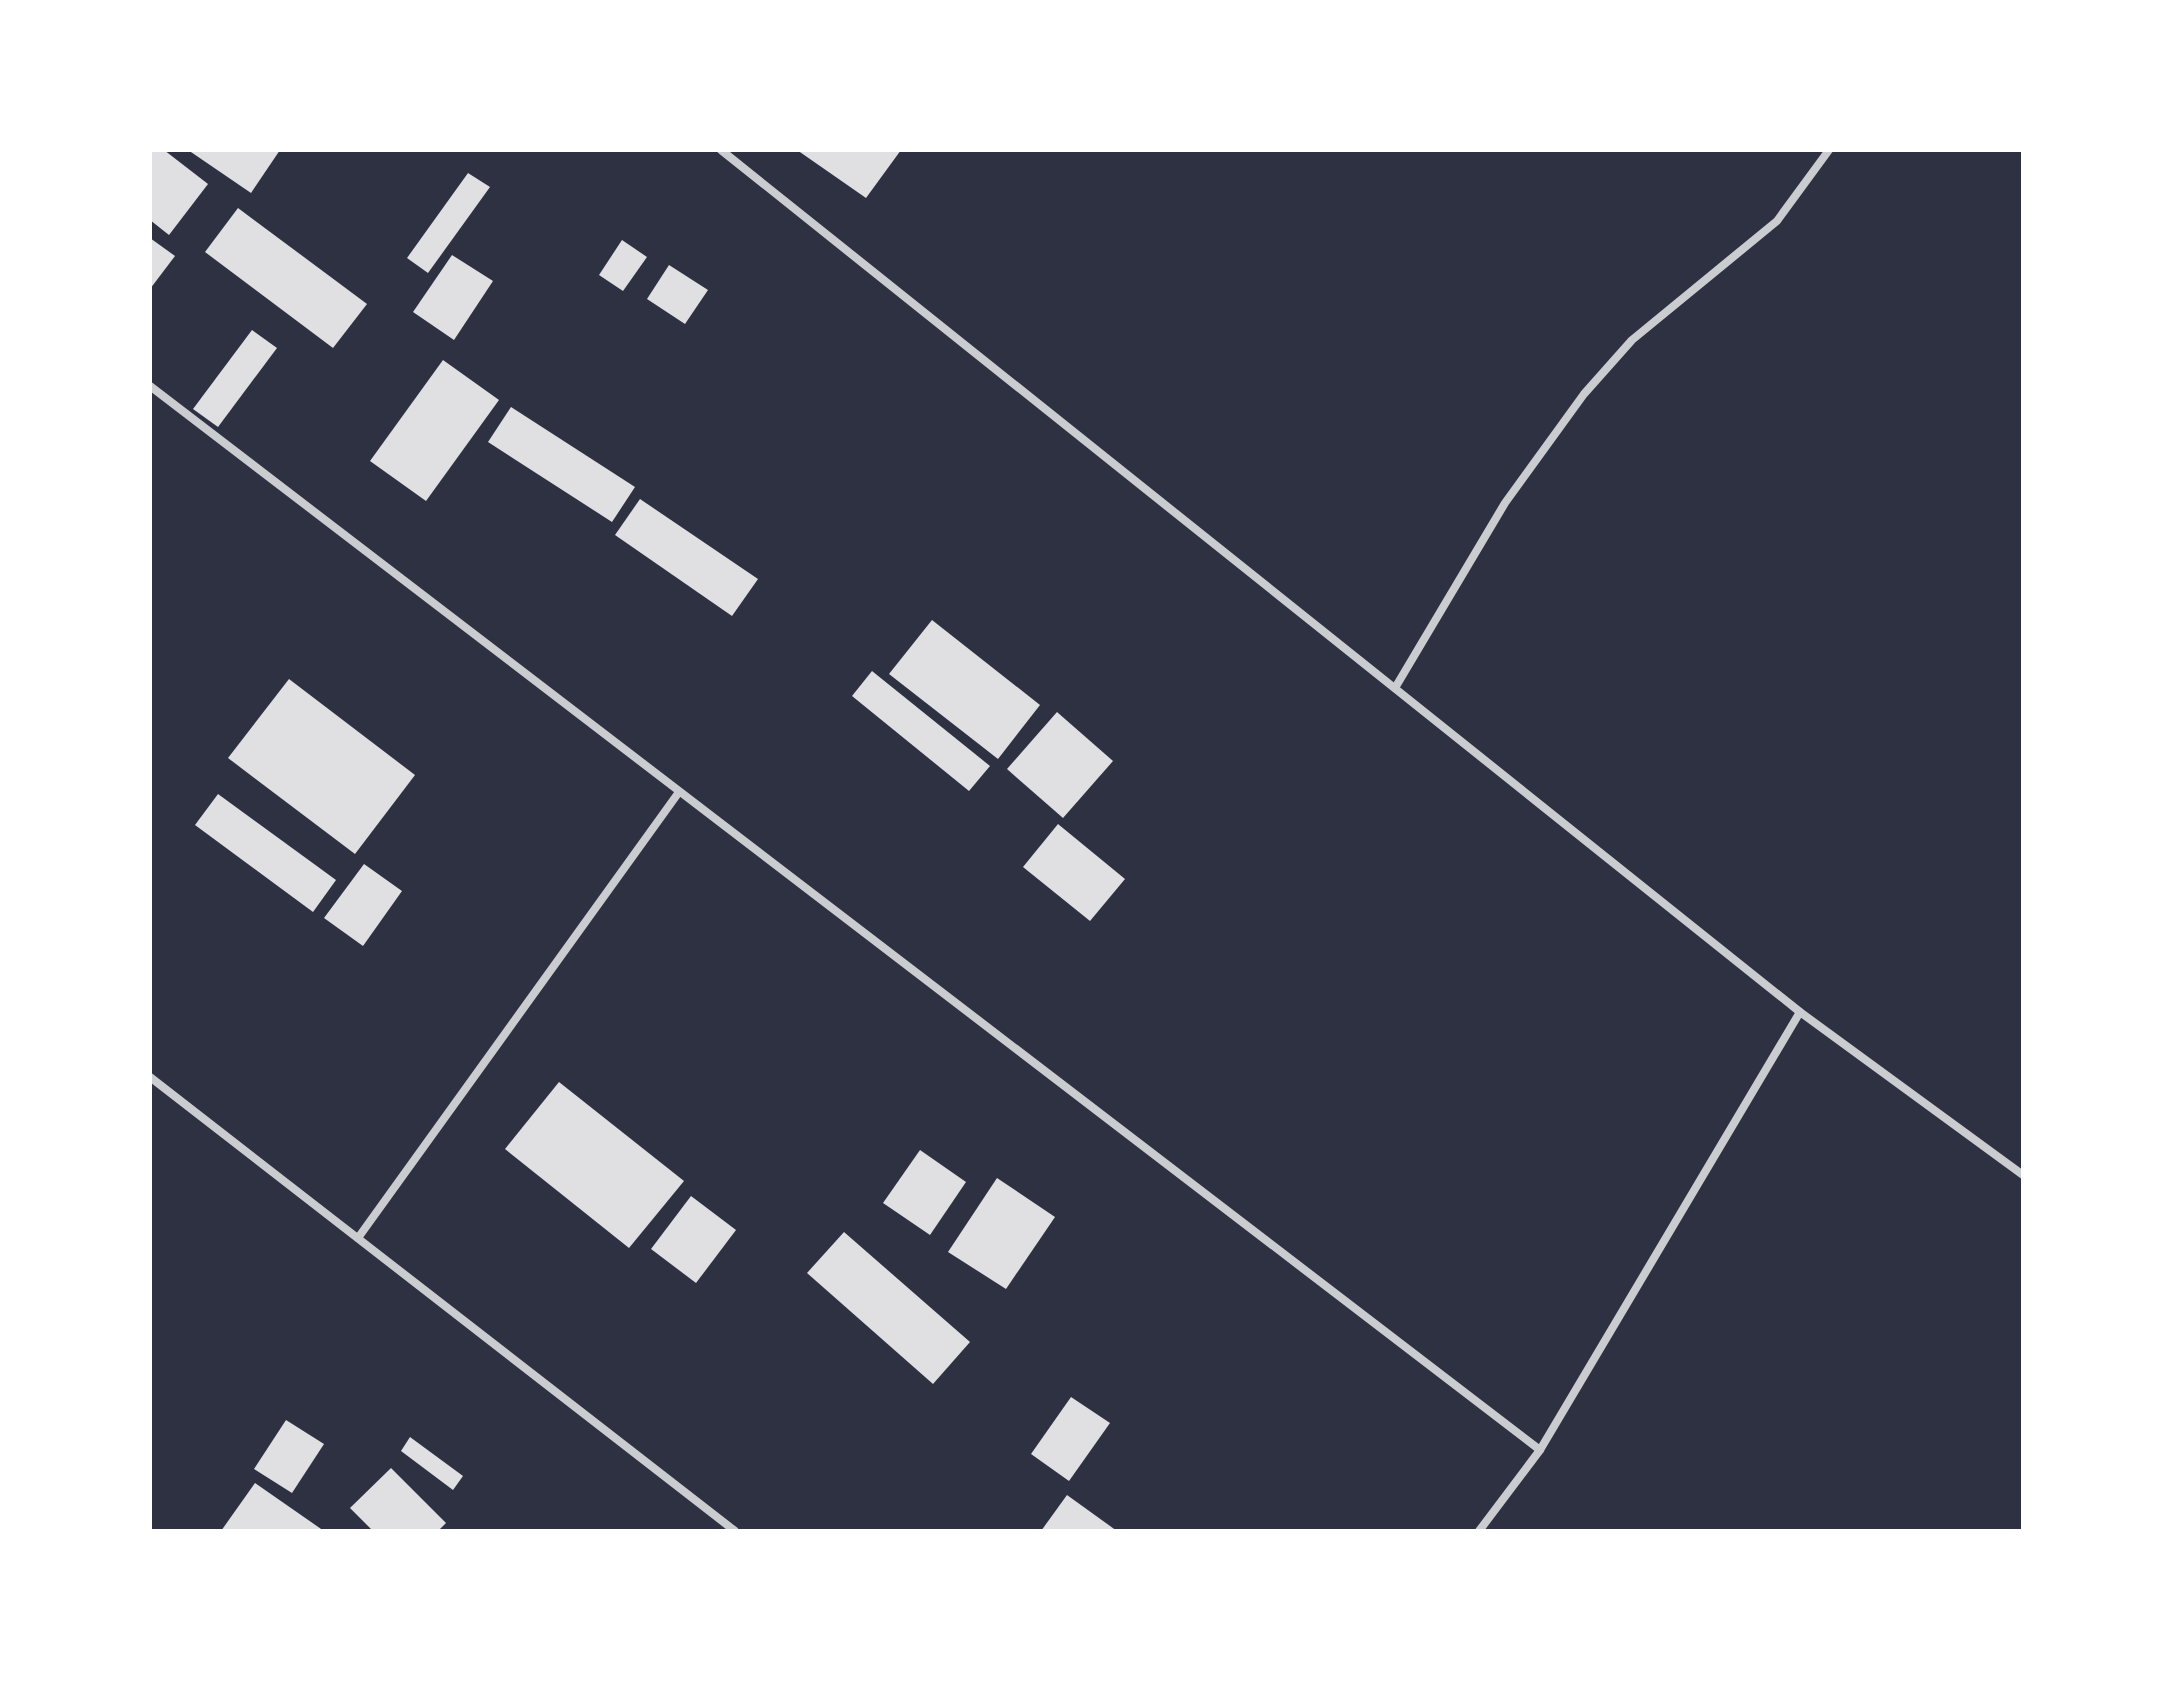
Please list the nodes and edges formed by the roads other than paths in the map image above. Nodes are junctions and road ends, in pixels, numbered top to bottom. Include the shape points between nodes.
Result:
1 (721, 150) edge
2 (1829, 150) edge
3 (150, 386) edge
4 (1395, 688) junction
5 (679, 792) junction
6 (1800, 1012) junction
7 (150, 1077) edge
8 (2023, 1175) edge
9 (358, 1238) junction
10 (1540, 1450) junction
11 (735, 1531) edge
12 (1479, 1531) edge

1 - 4 street
2 - 4 street via 1777,221 1632,340 1584,394 1505,503
3 - 5 street
4 - 6 street
5 - 9 street
5 - 10 street
6 - 8 street
6 - 10 street
7 - 9 street
9 - 11 street
10 - 12 street

